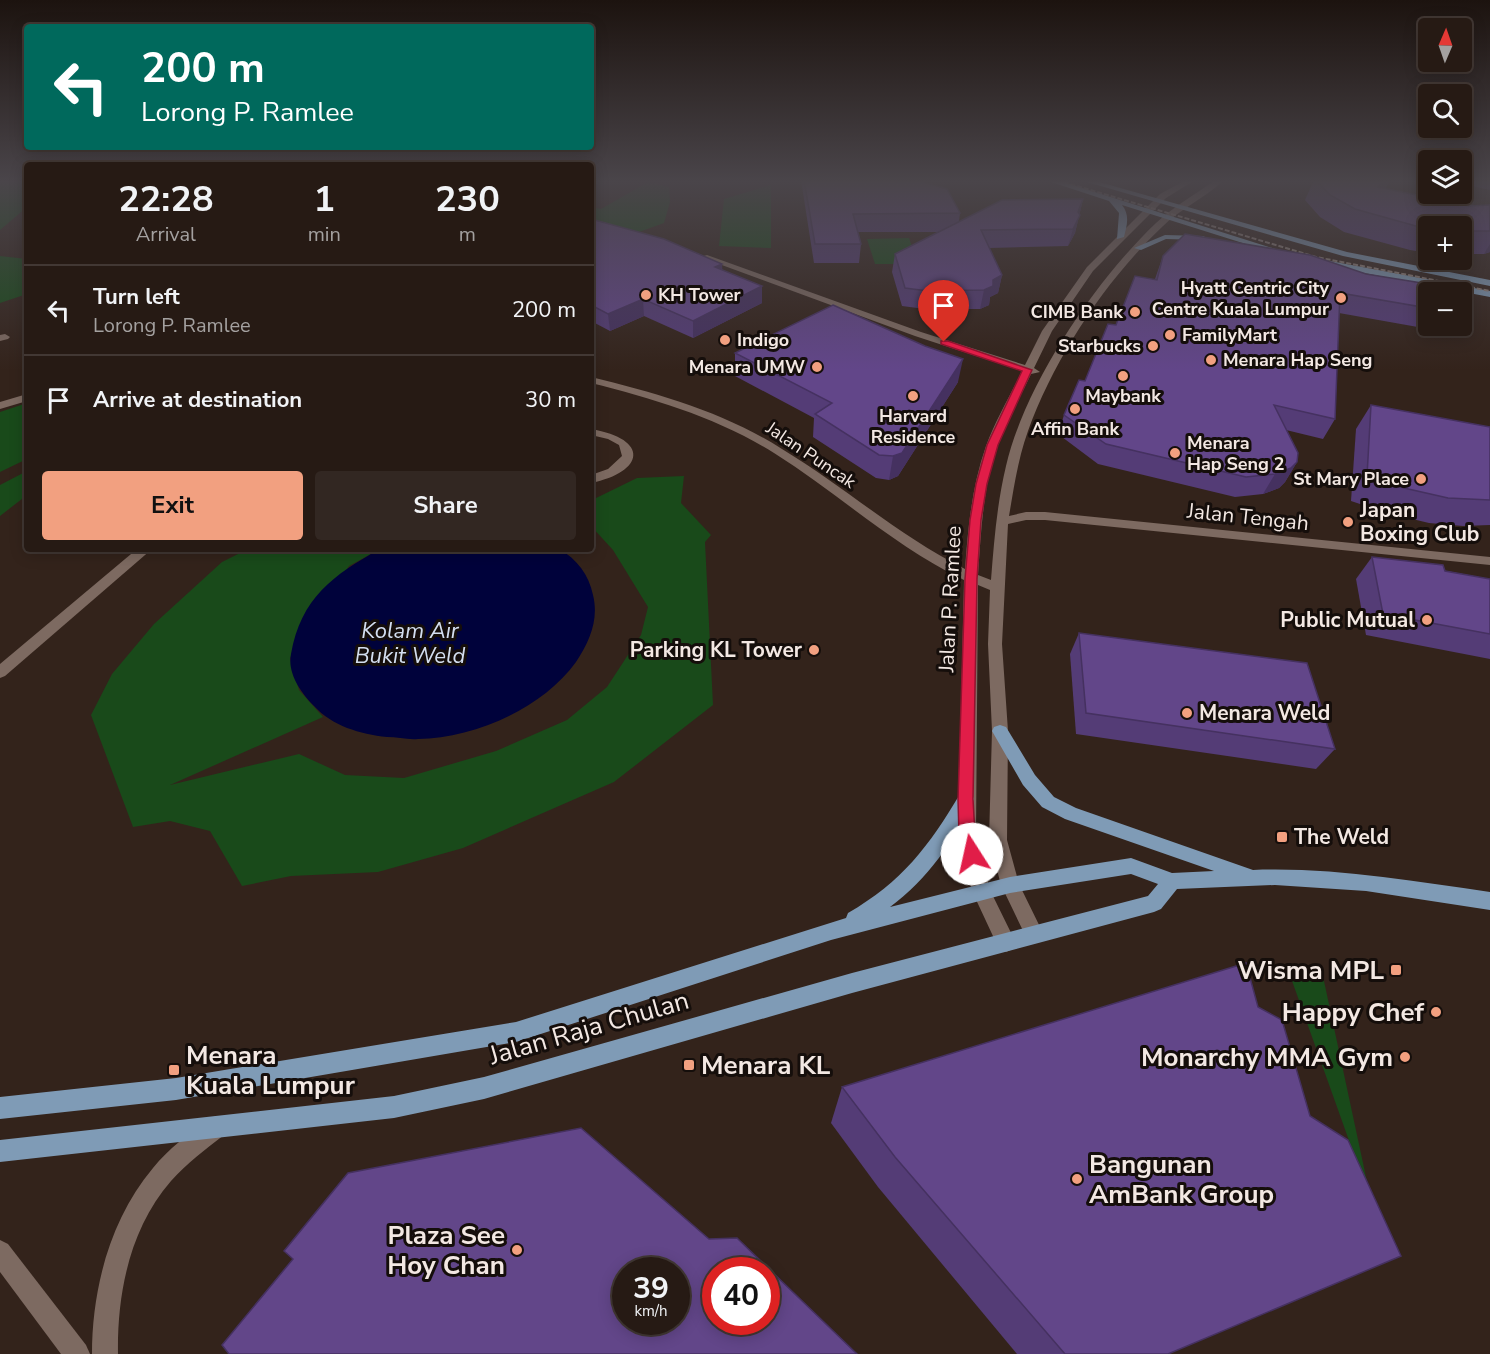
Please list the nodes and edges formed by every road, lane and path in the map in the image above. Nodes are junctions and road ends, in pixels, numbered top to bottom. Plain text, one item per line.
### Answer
1 (1114, 243) edge
2 (1143, 243) edge
3 (1149, 243) edge
4 (1238, 243) edge
5 (1251, 243) edge
6 (1307, 243) edge
7 (1138, 248) junction
8 (1270, 249) junction
9 (693, 253) edge
10 (1299, 256) edge
11 (1310, 259) edge
12 (1490, 283) edge
13 (1490, 294) edge
14 (1047, 332) junction
15 (1070, 336) junction
16 (1028, 370) junction
17 (1049, 376) junction
18 (594, 381) edge
19 (24, 398) edge
20 (0, 406) edge
21 (594, 432) edge
22 (594, 479) edge
23 (1002, 521) junction
24 (141, 552) edge
25 (1490, 561) edge
26 (971, 579) junction
27 (997, 587) junction
28 (0, 672) edge
29 (1000, 731) junction
30 (966, 799) junction
31 (1254, 877) junction
32 (1172, 881) junction
33 (1010, 885) junction
34 (981, 891) junction
35 (1490, 901) edge
36 (831, 931) junction
37 (1034, 933) junction
38 (1006, 944) junction
39 (0, 1108) edge
40 (216, 1126) junction
41 (0, 1150) edge
42 (0, 1252) edge
43 (77, 1354) edge
44 (105, 1354) edge

1 - 14 street, Jalan P. Ramlee
2 - 7 street
3 - 7 main road
4 - 8 main road
5 - 8 main road
6 - 12 main road
7 - 15 street
8 - 10 main road
9 - 16 street
11 - 13 main road
14 - 15 street
14 - 16 street, Jalan P. Ramlee
15 - 17 street
16 - 17 street
16 - 26 street, Jalan P. Ramlee
17 - 23 street
18 - 26 street, Jalan Puncak
19 - 20 street
21 - 22 street
23 - 25 street, Jalan Tengah
23 - 27 street
24 - 28 street
26 - 27 street, Jalan Puncak
26 - 30 street, Jalan P. Ramlee
27 - 29 street
29 - 31 main road
29 - 33 street
30 - 34 street, Jalan P. Ramlee
30 - 36 main road
31 - 32 main road, Jalan Raja Chulan
31 - 35 main road, Jalan Raja Chulan
32 - 33 main road, Jalan Raja Chulan
32 - 37 main road, Jalan Raja Chulan
33 - 34 main road, Jalan Raja Chulan
33 - 37 street
34 - 36 main road, Jalan Raja Chulan
34 - 38 street, Jalan P. Ramlee
36 - 39 main road, Jalan Raja Chulan
37 - 38 main road, Jalan Raja Chulan
38 - 40 main road, Jalan Raja Chulan
40 - 41 main road, Jalan Raja Chulan
40 - 44 street
42 - 43 street

